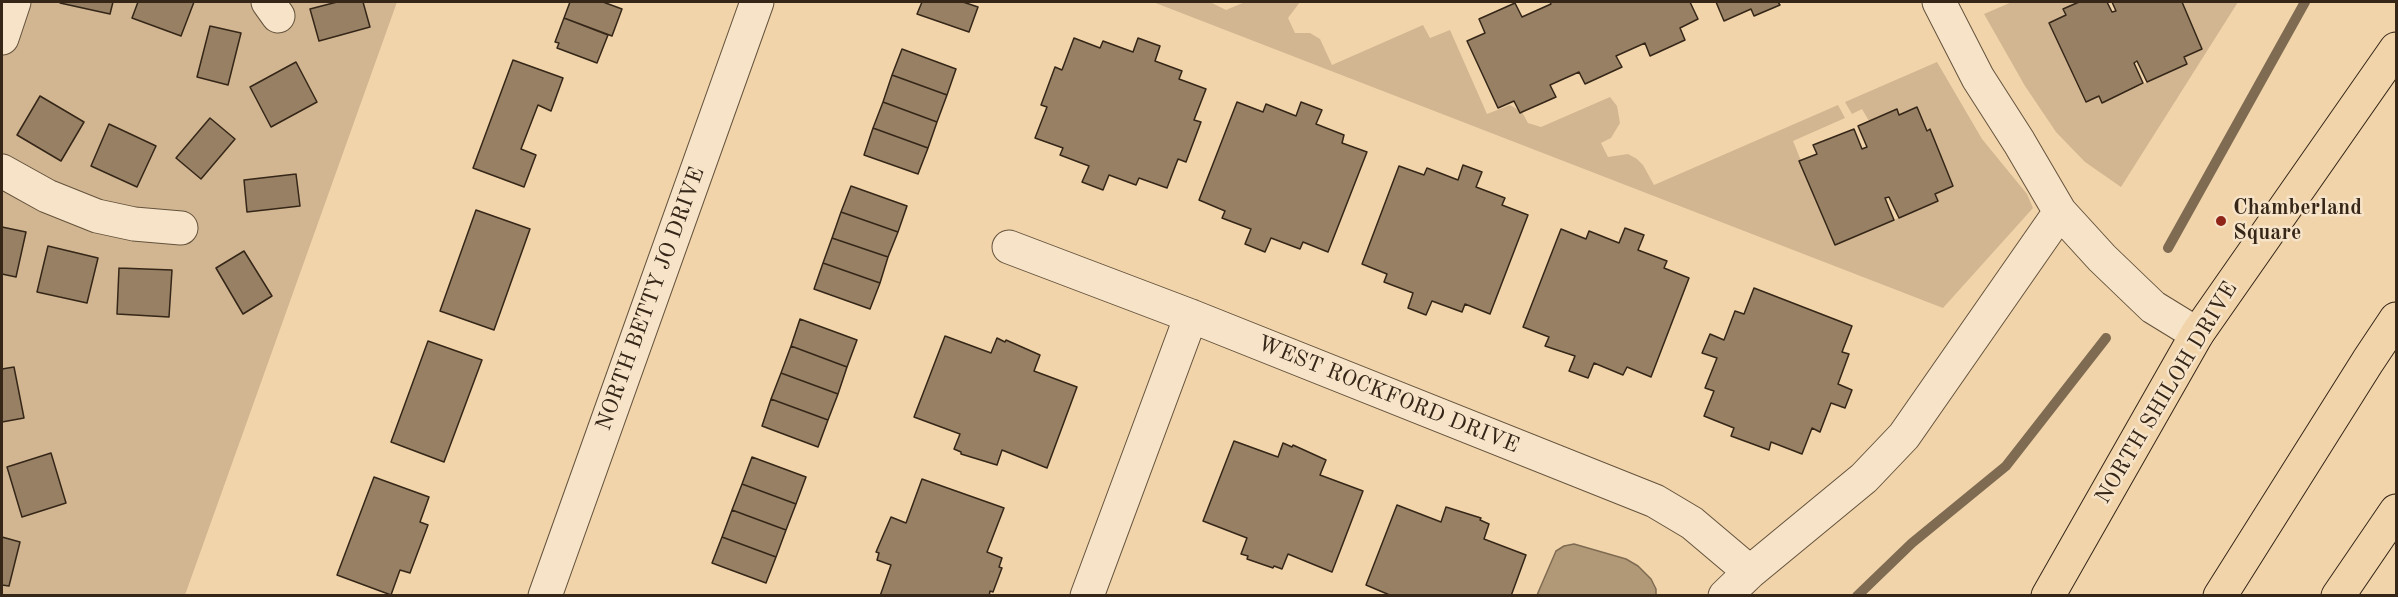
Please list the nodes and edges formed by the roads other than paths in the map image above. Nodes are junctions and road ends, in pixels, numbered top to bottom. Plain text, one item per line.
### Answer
1 (14, 2) edge
2 (757, 2) edge
3 (1939, 2) edge
4 (2, 38) edge
5 (2397, 49) edge
6 (2, 171) edge
7 (2060, 212) junction
8 (181, 228) dead end
9 (1009, 247) dead end
10 (1191, 316) junction
11 (2397, 320) edge
12 (2198, 333) junction
13 (2397, 511) edge
14 (2397, 529) edge
15 (1750, 572) junction
16 (2346, 583) edge
17 (545, 596) edge
18 (1087, 596) edge
19 (1725, 596) edge
20 (2048, 596) edge
21 (2220, 596) edge

1 - 4 street
2 - 17 street, NORTH BETTY JO DRIVE
3 - 7 street
5 - 12 main road, NORTH SHILOH DRIVE
6 - 8 street
7 - 12 street
7 - 15 street
9 - 10 street, WEST ROCKFORD DRIVE
10 - 15 street, WEST ROCKFORD DRIVE
10 - 18 street
11 - 21 main road
12 - 20 main road, NORTH SHILOH DRIVE
13 - 16 main road
14 - 16 main road
15 - 19 street

